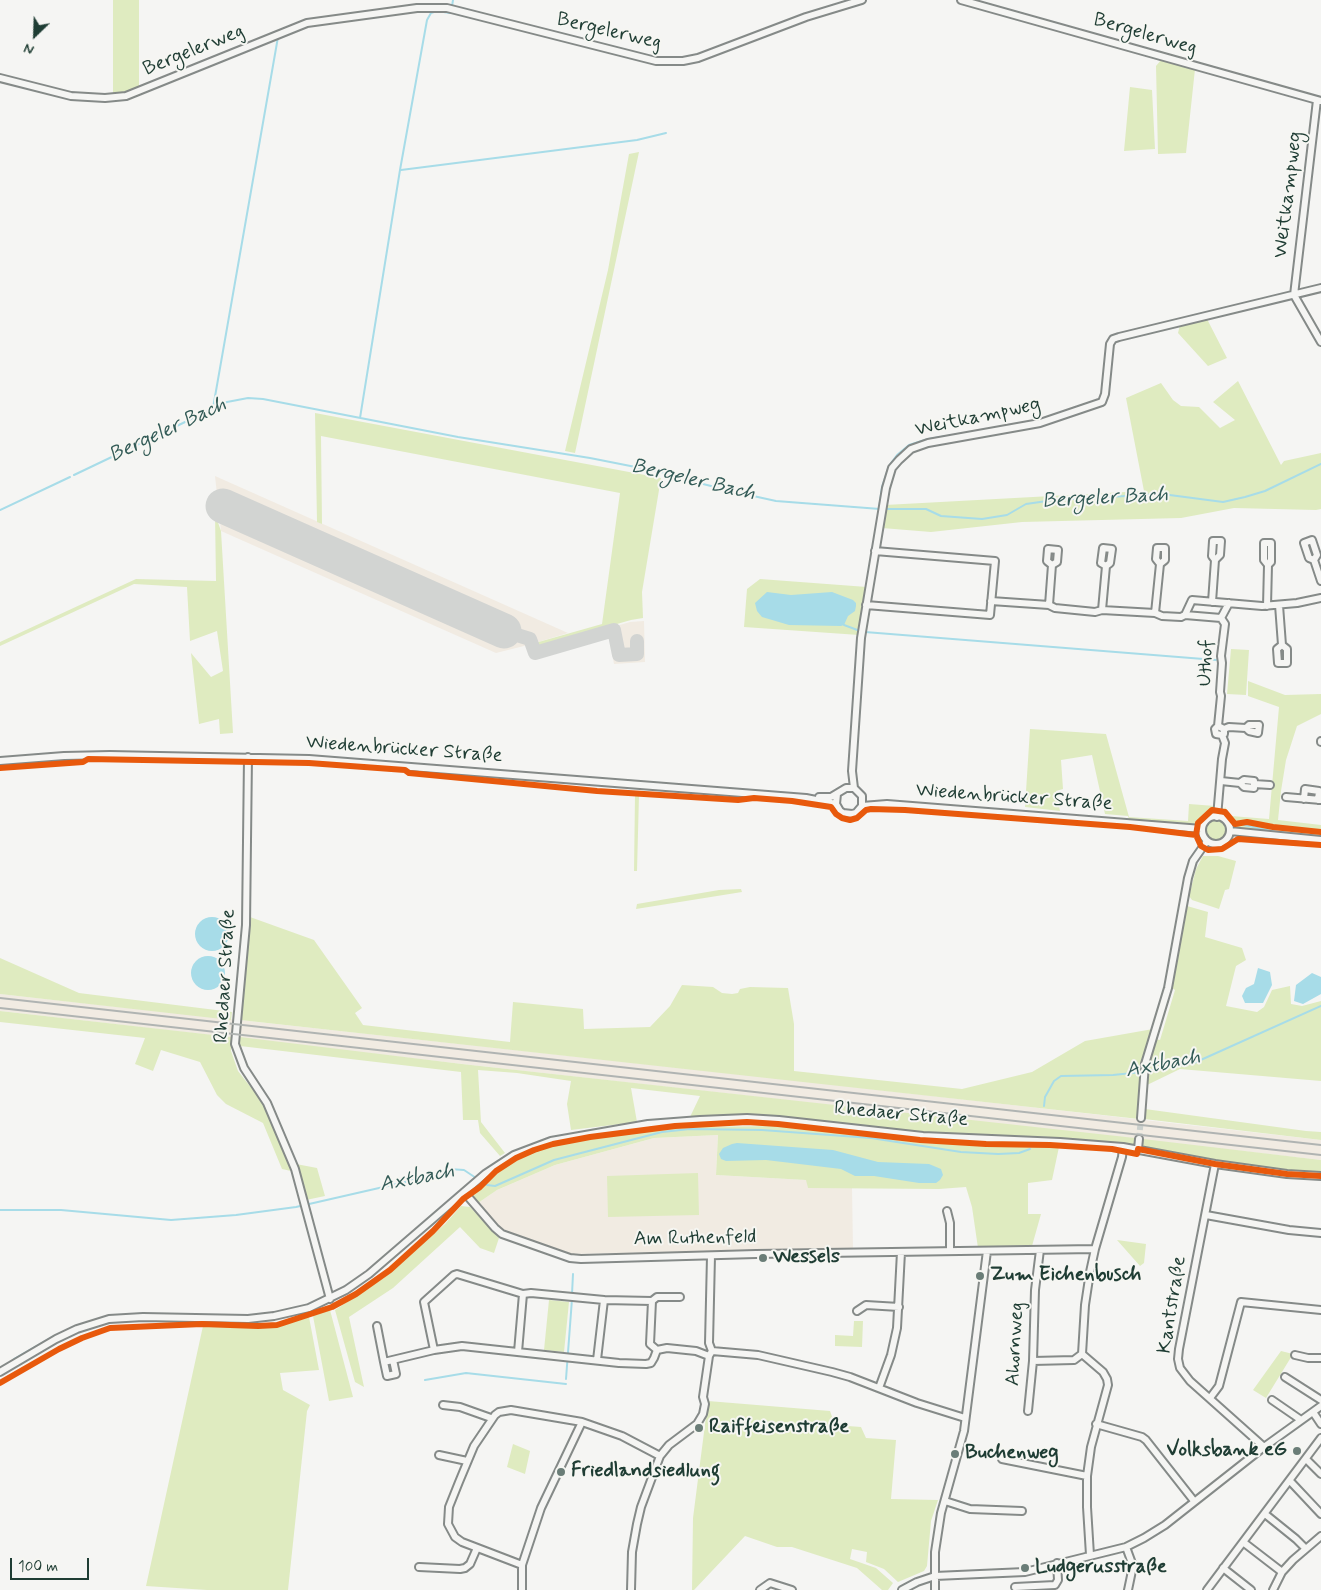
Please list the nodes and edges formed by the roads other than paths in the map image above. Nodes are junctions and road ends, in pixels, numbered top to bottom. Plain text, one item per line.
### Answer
1 (862, 0) edge
2 (961, 0) edge
3 (0, 78) edge
4 (1319, 100) edge
5 (1321, 288) edge
6 (1294, 295) junction
7 (1321, 342) edge
8 (875, 551) junction
9 (1216, 560) dead end
10 (1314, 560) dead end
11 (1160, 564) dead end
12 (1052, 565) dead end
13 (1268, 565) dead end
14 (1106, 566) dead end
15 (1321, 582) edge
16 (1321, 598) edge
17 (991, 601) junction
18 (1212, 602) junction
19 (1229, 603) junction
20 (866, 605) junction
21 (1049, 605) junction
22 (1279, 605) junction
23 (1267, 606) junction
24 (1102, 610) junction
25 (1156, 613) junction
26 (1185, 615) junction
27 (1222, 618) junction
28 (1282, 645) dead end
29 (1246, 728) dead end
30 (1222, 730) junction
31 (248, 757) junction
32 (0, 761) edge
33 (852, 772) junction
34 (1221, 781) junction
35 (1270, 785) dead end
36 (846, 788) junction
37 (854, 788) junction
38 (837, 794) junction
39 (1286, 797) dead end
40 (806, 798) junction
41 (863, 798) junction
42 (1304, 799) junction
43 (1319, 800) edge
44 (836, 804) junction
45 (886, 804) junction
46 (862, 806) junction
47 (1217, 817) junction
48 (1202, 829) junction
49 (1230, 831) junction
50 (1321, 840) edge
51 (1207, 841) junction
52 (1141, 1118) tunnel mouth
53 (1139, 1139) tunnel mouth
54 (1123, 1147) junction
55 (1138, 1149) junction
56 (1215, 1164) junction
57 (1321, 1176) edge
58 (464, 1192) junction
59 (947, 1211) dead end
60 (1206, 1215) junction
61 (1321, 1233) edge
62 (1095, 1249) junction
63 (1040, 1250) junction
64 (950, 1251) junction
65 (901, 1252) junction
66 (987, 1252) junction
67 (711, 1256) junction
68 (523, 1294) junction
69 (680, 1297) dead end
70 (330, 1299) junction
71 (604, 1300) junction
72 (652, 1301) junction
73 (899, 1307) junction
74 (1321, 1310) edge
75 (857, 1311) dead end
76 (378, 1326) dead end
77 (434, 1350) junction
78 (657, 1350) junction
79 (710, 1350) junction
80 (696, 1351) junction
81 (518, 1352) junction
82 (1082, 1354) junction
83 (1295, 1355) dead end
84 (1321, 1358) edge
85 (394, 1360) junction
86 (597, 1360) junction
87 (1033, 1361) junction
88 (384, 1362) junction
89 (0, 1372) edge
90 (1285, 1377) dead end
91 (879, 1388) junction
92 (1210, 1398) junction
93 (1272, 1400) dead end
94 (1321, 1400) edge
95 (443, 1405) dead end
96 (1321, 1406) edge
97 (1028, 1411) dead end
98 (1313, 1412) junction
99 (492, 1418) junction
100 (965, 1418) junction
101 (1301, 1420) junction
102 (582, 1422) junction
103 (1096, 1424) junction
104 (1321, 1424) edge
105 (1321, 1438) edge
106 (1264, 1447) junction
107 (439, 1455) dead end
108 (660, 1456) junction
109 (1306, 1458) junction
110 (1002, 1459) dead end
111 (468, 1461) junction
112 (1321, 1474) edge
113 (1087, 1476) junction
114 (1290, 1481) junction
115 (945, 1501) junction
116 (1194, 1501) junction
117 (1022, 1511) dead end
118 (1265, 1514) junction
119 (1321, 1514) edge
120 (1321, 1536) edge
121 (1243, 1542) junction
122 (1126, 1547) junction
123 (477, 1548) junction
124 (1305, 1548) junction
125 (1090, 1555) junction
126 (1057, 1563) junction
127 (522, 1565) junction
128 (419, 1567) dead end
129 (1223, 1568) junction
130 (1282, 1572) junction
131 (1015, 1573) junction
132 (935, 1576) junction
133 (1015, 1588) edge
134 (522, 1590) edge
135 (631, 1590) edge
136 (760, 1590) edge
137 (792, 1590) edge
138 (902, 1590) edge
139 (934, 1590) edge
140 (1128, 1590) edge
141 (1207, 1590) edge
142 (1251, 1590) edge
143 (1273, 1590) edge

1 - 3 street, Bergelerweg
2 - 4 street, Bergelerweg
4 - 6 street, Weitkampweg
5 - 6 street, Weitkampweg
6 - 7 street
6 - 8 street, Weitkampweg
8 - 17 street
8 - 20 street, Weitkampweg
9 - 18 street
10 - 15 street
11 - 25 street
12 - 21 street
13 - 23 street
14 - 24 street
16 - 22 street
17 - 20 street
17 - 21 street
18 - 19 street
18 - 26 street
19 - 23 street
19 - 27 street, Uthof
20 - 33 street, Weitkampweg
21 - 24 street
22 - 23 street
22 - 28 street
24 - 25 street
25 - 26 street
26 - 27 street
27 - 30 street, Uthof
29 - 30 street
30 - 34 street, Uthof
31 - 32 street, Wiedenbrücker Straße
31 - 40 street, Wiedenbrücker Straße
31 - 70 street, Rhedaer Straße
33 - 36 street
33 - 37 street
34 - 35 street
34 - 47 street, Uthof
36 - 37 street
36 - 38 street
37 - 41 street
38 - 40 street
38 - 44 street
39 - 42 street
40 - 44 street
41 - 45 street
41 - 46 street
42 - 43 street
42 - 43 street
44 - 46 street
45 - 46 street
45 - 48 street, Wiedenbrücker Straße
47 - 48 street
47 - 49 street
48 - 51 street
49 - 50 street
49 - 51 street
51 - 52 street
53 - 55 street
54 - 55 street, Rhedaer Straße
54 - 58 street, Rhedaer Straße
54 - 62 street
55 - 56 street, Rhedaer Straße
56 - 57 street, Rhedaer Straße
56 - 60 street, Kantstraße
58 - 67 street, Am Ruthenfeld
58 - 70 street, Rhedaer Straße
59 - 64 street
60 - 61 street
60 - 92 street, Kantstraße
62 - 63 street, Am Ruthenfeld
62 - 82 street
63 - 66 street, Am Ruthenfeld
63 - 87 street, Ahornweg
64 - 65 street, Am Ruthenfeld
64 - 66 street, Am Ruthenfeld
65 - 67 street, Am Ruthenfeld
65 - 73 street
66 - 100 street
67 - 79 street
68 - 71 street
68 - 77 street
68 - 81 street
69 - 72 street
70 - 89 street, Rhedaer Straße
71 - 72 street
71 - 86 street
72 - 78 street
73 - 75 street
73 - 91 street
74 - 92 street
76 - 88 street
77 - 81 street
77 - 85 street
78 - 80 street
78 - 86 street
79 - 80 street
79 - 80 street
79 - 91 street
79 - 108 street
81 - 86 street
82 - 87 street
82 - 103 street
83 - 84 street
85 - 88 street
85 - 88 street
87 - 97 street, Ahornweg
90 - 94 street
91 - 100 street
92 - 106 street, Kantstraße
93 - 101 street
95 - 99 street
96 - 98 street
98 - 101 street
98 - 104 street
99 - 102 street
99 - 111 street
100 - 115 street
101 - 106 street
102 - 108 street
102 - 127 street
103 - 113 street
103 - 116 street
105 - 109 street
106 - 116 street
107 - 111 street
108 - 135 street
109 - 112 street
109 - 114 street
110 - 113 street
111 - 123 street
113 - 125 street
114 - 118 street
114 - 119 street
115 - 117 street
115 - 132 street
116 - 122 street
118 - 121 street
118 - 124 street
120 - 124 street
121 - 129 street
121 - 130 street
122 - 125 street
122 - 140 street
123 - 127 street
123 - 128 street
124 - 130 street
125 - 126 street
126 - 131 street
126 - 133 street
127 - 134 street
129 - 141 street
129 - 142 street
130 - 143 street
131 - 132 street
131 - 133 street
132 - 138 street
132 - 139 street
136 - 137 street

